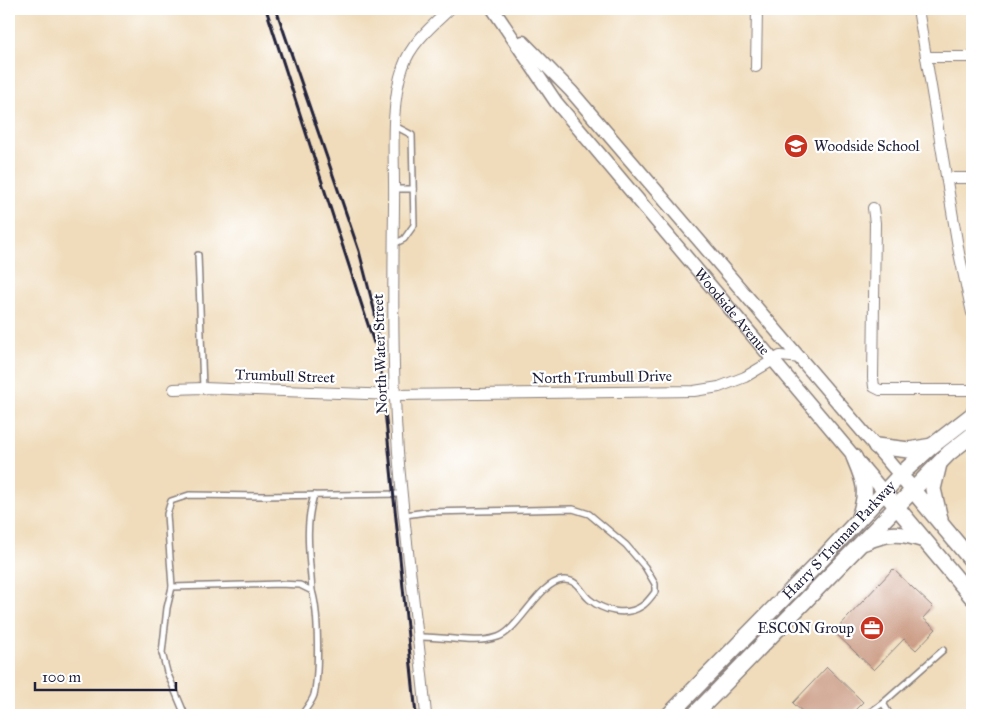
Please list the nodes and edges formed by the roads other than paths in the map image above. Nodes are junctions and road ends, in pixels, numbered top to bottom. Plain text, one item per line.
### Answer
1 (450, 9) edge
2 (492, 9) edge
3 (757, 9) edge
4 (918, 9) edge
5 (501, 19) junction
6 (926, 57) junction
7 (972, 57) edge
8 (756, 66) dead end
9 (395, 126) junction
10 (947, 178) junction
11 (972, 178) edge
12 (394, 189) junction
13 (413, 189) junction
14 (873, 208) dead end
15 (393, 244) junction
16 (198, 255) dead end
17 (972, 313) edge
18 (802, 358) junction
19 (773, 360) junction
20 (204, 388) junction
21 (174, 389) dead end
22 (972, 390) edge
23 (395, 395) junction
24 (972, 415) edge
25 (972, 435) edge
26 (876, 446) junction
27 (932, 446) junction
28 (854, 457) junction
29 (940, 462) junction
30 (900, 475) junction
31 (912, 490) junction
32 (884, 492) junction
33 (403, 494) junction
34 (314, 496) junction
35 (896, 506) junction
36 (405, 514) junction
37 (857, 521) junction
38 (942, 526) junction
39 (924, 540) junction
40 (859, 545) junction
41 (972, 561) edge
42 (172, 586) junction
43 (312, 591) junction
44 (972, 597) edge
45 (419, 637) junction
46 (944, 650) dead end
47 (883, 703) junction
48 (185, 715) edge
49 (302, 715) edge
50 (426, 715) edge
51 (669, 715) edge
52 (694, 715) edge
53 (866, 715) edge
54 (890, 715) edge

1 - 9 street, North Water Street
2 - 5 street, Woodside Avenue
3 - 8 street
4 - 6 street
5 - 18 street, Woodside Avenue
5 - 19 street, Woodside Avenue
6 - 7 street
6 - 10 street
9 - 12 street, North Water Street
9 - 13 lane
10 - 11 street
10 - 17 street
12 - 13 lane
12 - 15 street, North Water Street
13 - 15 lane
14 - 22 street
15 - 23 street, North Water Street
16 - 20 lane
18 - 19 street, North Trumbull Drive
18 - 26 street, Woodside Avenue
19 - 23 street, North Trumbull Drive
19 - 28 street, Woodside Avenue
20 - 21 street, Trumbull Street
20 - 23 street, Trumbull Street
23 - 33 street, North Water Street
24 - 27 main road, Harry S Truman Parkway
25 - 29 main road, Harry S Truman Parkway
26 - 27 main road
26 - 30 street, Woodside Avenue
27 - 30 main road, Harry S Truman Parkway
28 - 32 street, Woodside Avenue
28 - 37 main road
29 - 31 main road, Harry S Truman Parkway
29 - 38 main road
30 - 31 main road, Woodside Avenue
30 - 32 main road, Harry S Truman Parkway
31 - 35 main road, Harry S Truman Parkway
31 - 38 main road, Woodside Avenue
32 - 35 main road, Woodside Avenue
32 - 37 main road, Harry S Truman Parkway
33 - 34 lane
33 - 36 street, North Water Street
34 - 42 lane
34 - 43 lane
35 - 39 main road, Woodside Avenue
35 - 40 main road, Harry S Truman Parkway
36 - 45 street, North Water Street
36 - 45 lane
37 - 51 main road, Harry S Truman Parkway
38 - 41 main road, Woodside Avenue
39 - 40 main road
39 - 44 main road, Woodside Avenue
40 - 52 main road, Harry S Truman Parkway
42 - 43 lane
42 - 48 lane
43 - 49 lane
45 - 50 street, North Water Street
46 - 47 lane
47 - 53 lane
47 - 54 lane

